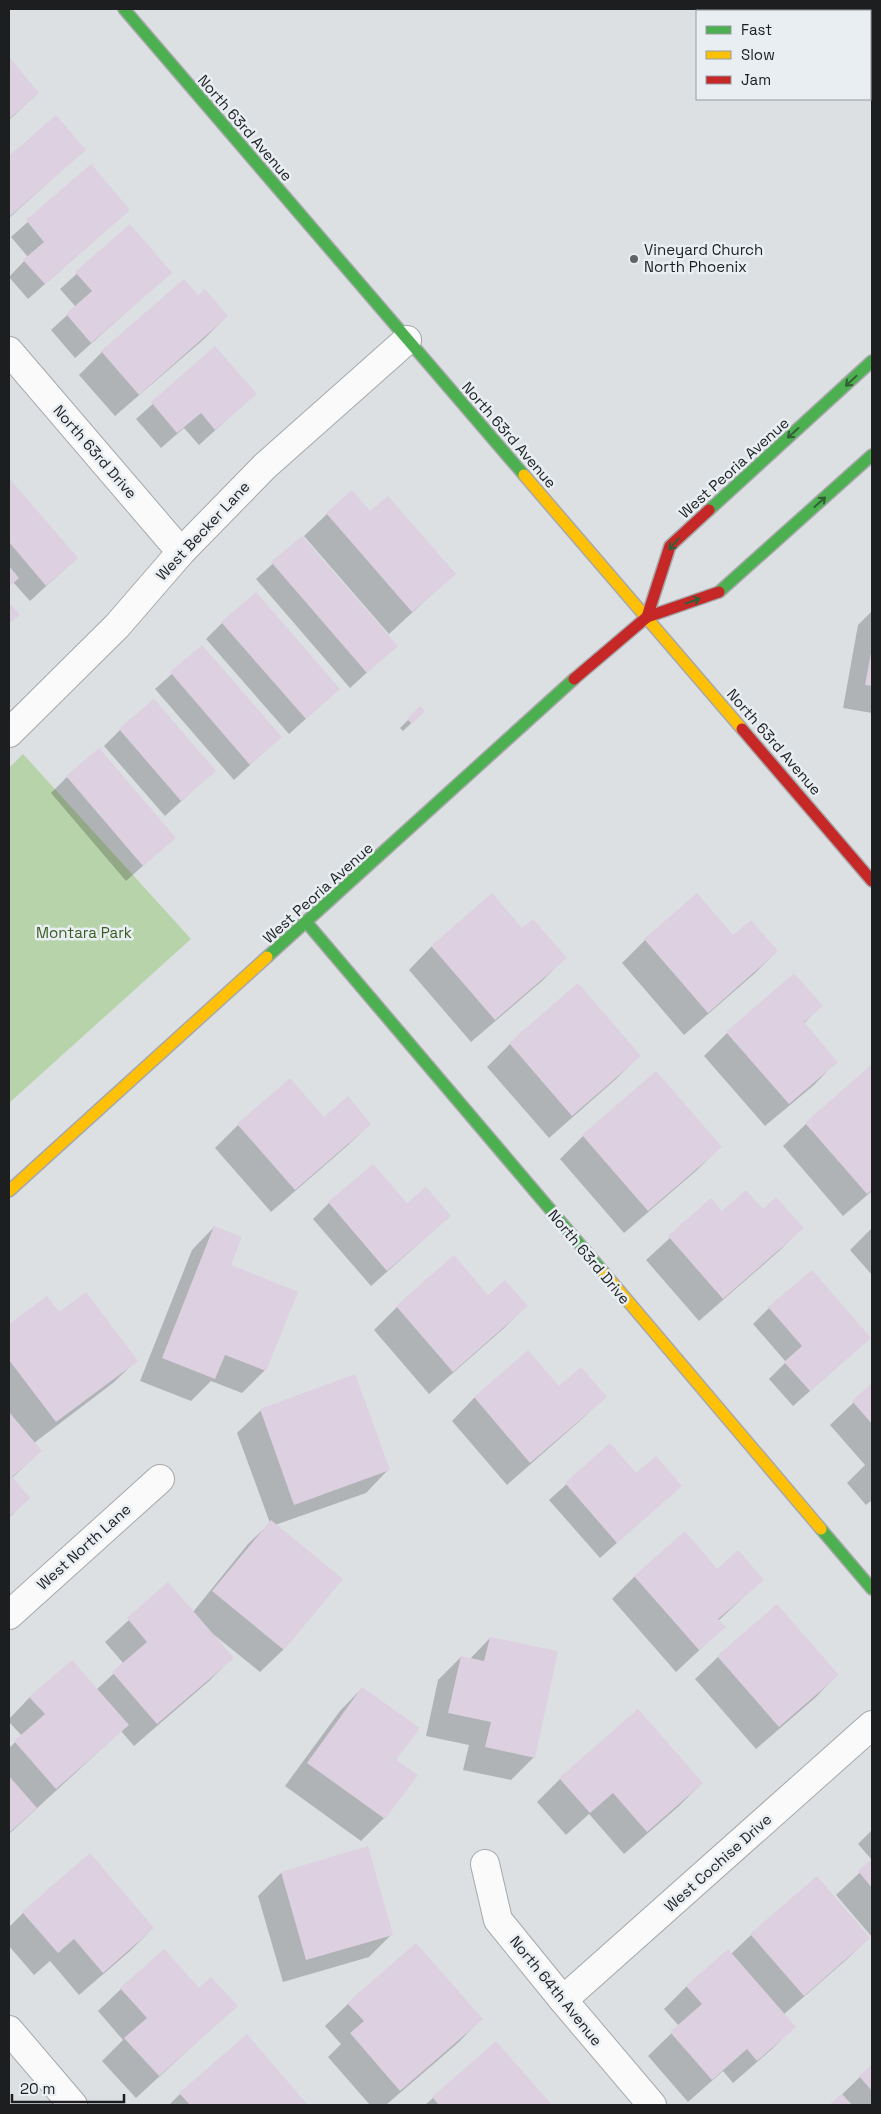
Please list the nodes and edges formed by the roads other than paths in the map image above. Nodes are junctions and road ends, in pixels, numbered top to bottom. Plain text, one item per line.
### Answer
1 (124, 9) edge
2 (407, 340) junction
3 (9, 351) edge
4 (872, 361) edge
5 (872, 455) edge
6 (181, 552) junction
7 (647, 618) junction
8 (9, 733) edge
9 (872, 881) edge
10 (307, 924) junction
11 (9, 1191) edge
12 (160, 1479) dead end
13 (872, 1589) edge
14 (9, 1615) edge
15 (872, 1725) edge
16 (485, 1864) dead end
17 (563, 2000) junction
18 (9, 2030) edge
19 (73, 2105) edge
20 (652, 2105) edge

1 - 2 street, North 63rd Avenue
2 - 6 street, West Becker Lane
2 - 7 street, North 63rd Avenue
3 - 6 street, North 63rd Drive
4 -> 7 street, West Peoria Avenue
7 -> 5 street, West Peoria Avenue
6 - 8 street, West Becker Lane
7 - 9 street, North 63rd Avenue
7 - 10 street, West Peoria Avenue
10 - 11 street, West Peoria Avenue
10 - 13 street, North 63rd Drive
12 - 14 street, West North Lane
15 - 17 street, West Cochise Drive
16 - 17 street, North 64th Avenue
17 - 20 street, North 64th Avenue
18 - 19 street

